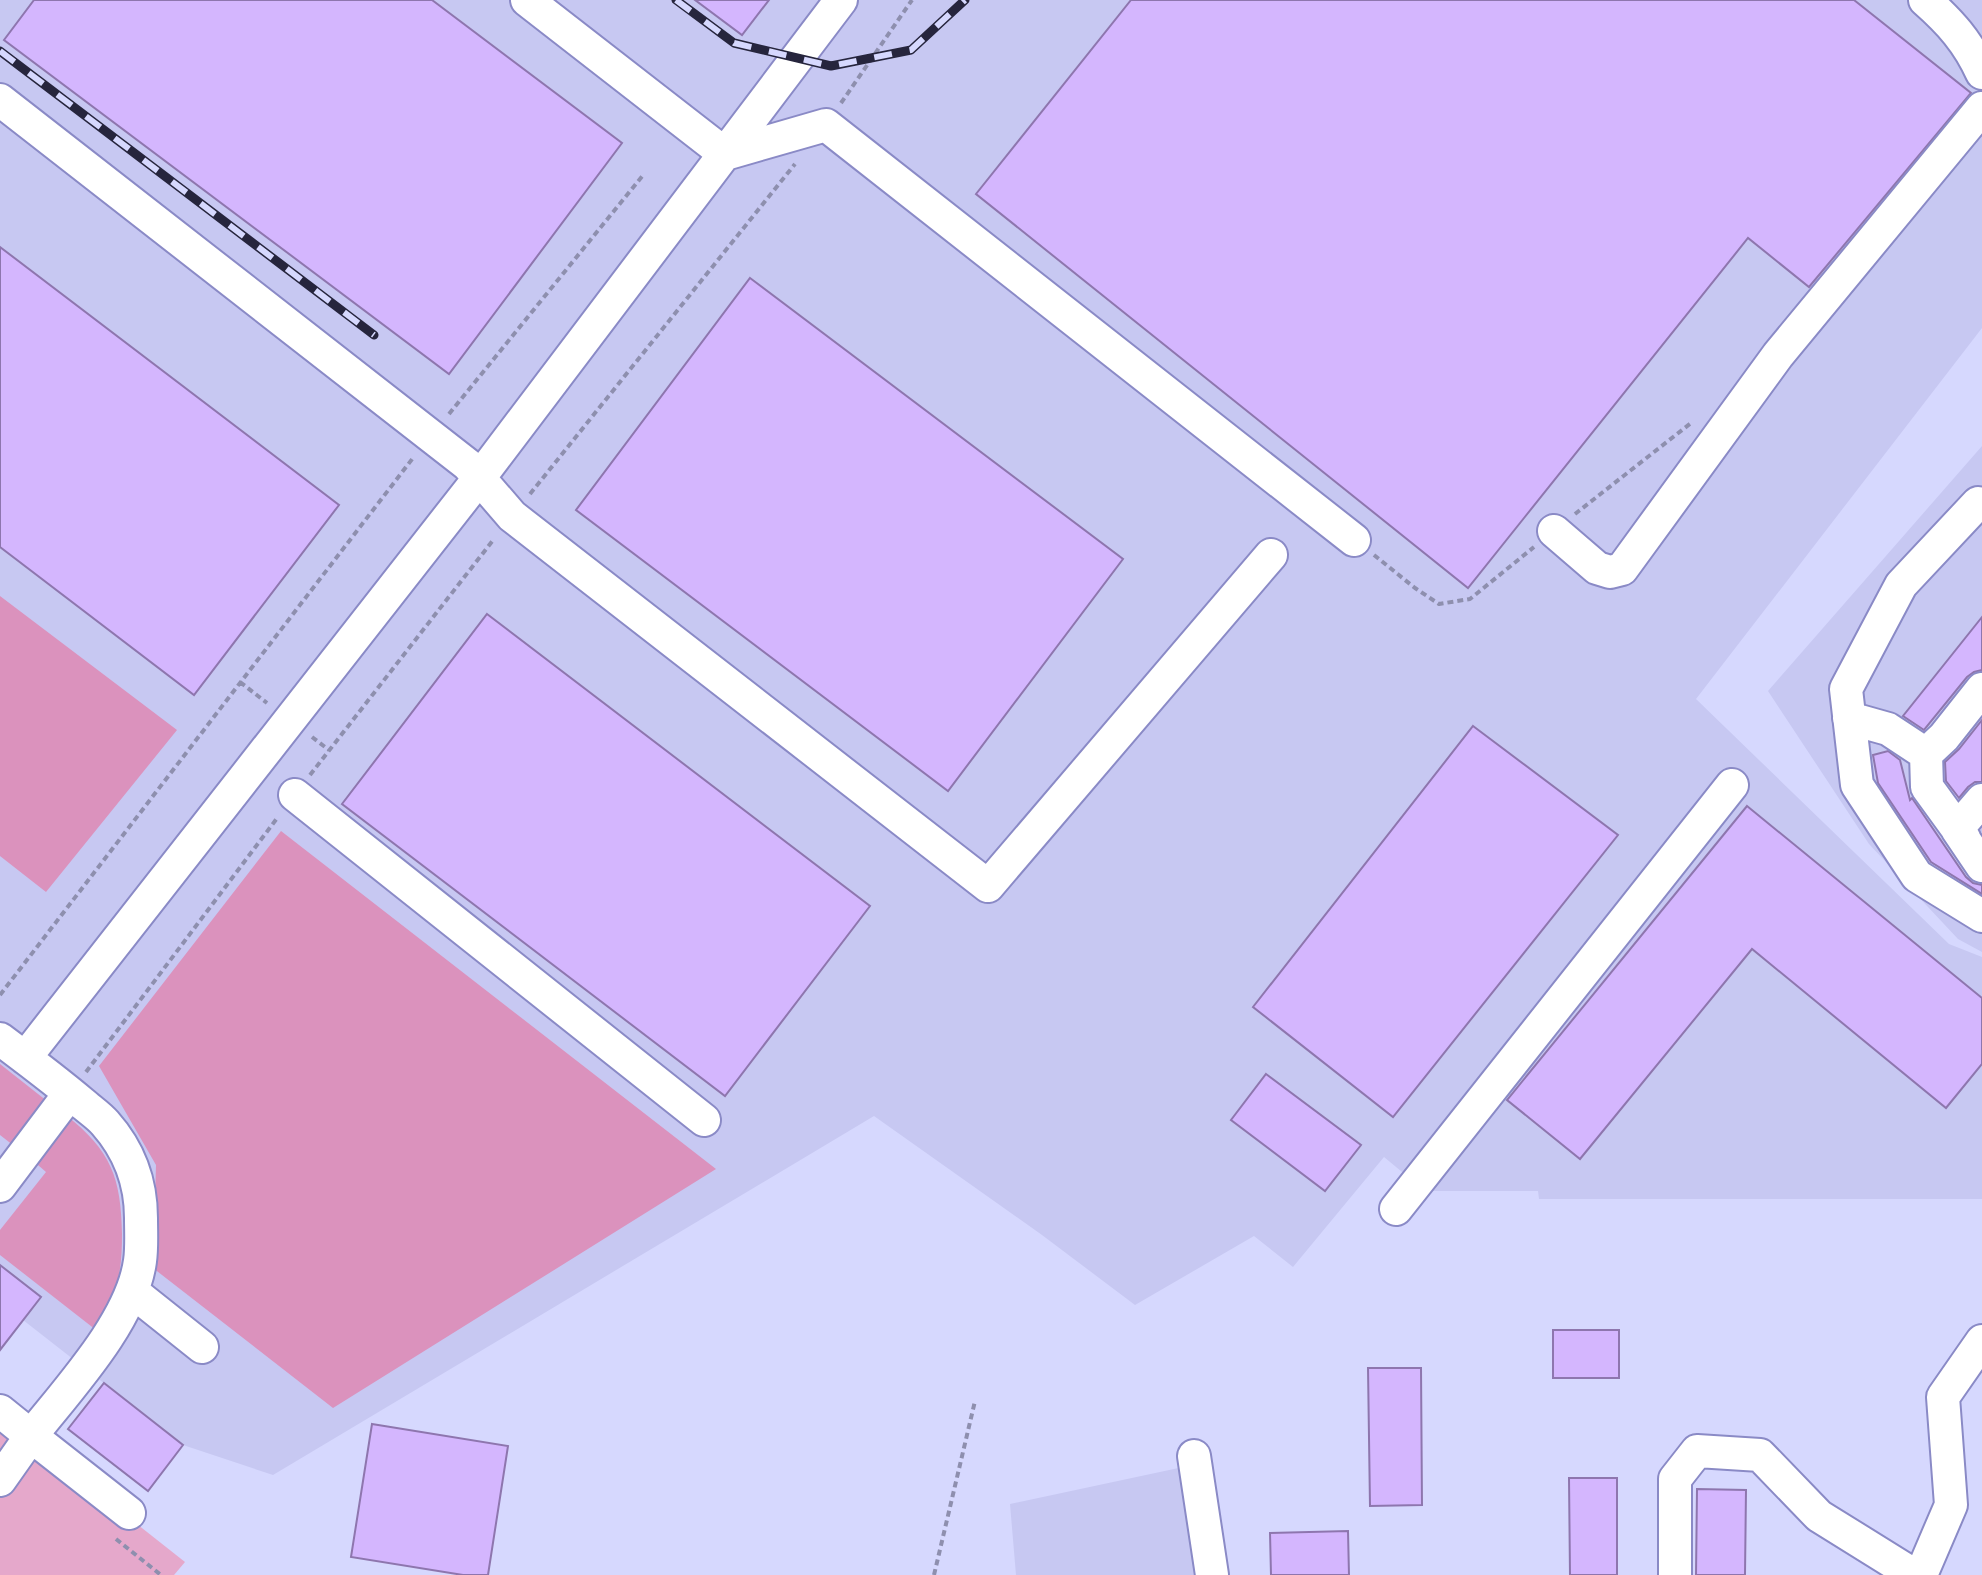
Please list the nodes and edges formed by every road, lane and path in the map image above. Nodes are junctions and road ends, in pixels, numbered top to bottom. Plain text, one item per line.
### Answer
1 (527, 0) edge
2 (841, 0) edge
3 (912, 0) edge
4 (1925, 0) edge
5 (1982, 73) edge
6 (1982, 108) edge
7 (6, 117) edge
8 (826, 125) junction
9 (725, 154) junction
10 (797, 162) dead end
11 (644, 174) dead end
12 (1691, 424) dead end
13 (431, 436) junction
14 (480, 477) junction
15 (1981, 502) edge
16 (512, 516) junction
17 (1554, 531) junction
18 (1354, 540) joint
19 (1271, 555) dead end
20 (1982, 689) edge
21 (1849, 718) junction
22 (1926, 754) junction
23 (1732, 785) dead end
24 (295, 795) junction
25 (1982, 800) edge
26 (1964, 838) junction
27 (1982, 866) edge
28 (1982, 916) edge
29 (0, 995) edge
30 (12, 1049) edge
31 (70, 1093) junction
32 (704, 1120) dead end
33 (0, 1186) edge
34 (1396, 1209) dead end
35 (133, 1292) junction
36 (1982, 1341) edge
37 (202, 1347) dead end
38 (975, 1401) dead end
39 (0, 1411) edge
40 (31, 1436) junction
41 (1194, 1456) dead end
42 (0, 1480) edge
43 (129, 1513) dead end
44 (934, 1575) edge
45 (1212, 1575) edge
46 (1675, 1575) edge
47 (1914, 1575) edge
48 (1921, 1575) edge

1 - 9 lane
2 - 9 lane
3 - 8 path
4 - 5 lane
6 - 17 lane
7 - 13 lane
8 - 9 lane
8 - 18 lane
9 - 14 lane
10 - 16 path
11 - 13 path
12 - 17 path
13 - 14 lane
13 - 29 path
14 - 16 lane
14 - 30 lane
15 - 21 lane
16 - 19 lane
16 - 24 path
17 - 18 path
20 - 22 lane
21 - 22 lane
21 - 28 lane
22 - 26 lane
23 - 34 lane
24 - 31 path
24 - 32 lane
25 - 26 lane
26 - 27 lane
30 - 31 lane
31 - 33 lane
31 - 35 lane
35 - 37 lane
35 - 40 lane
36 - 48 lane
38 - 44 path
39 - 40 lane
40 - 42 lane
40 - 43 lane
41 - 45 lane
46 - 47 lane

